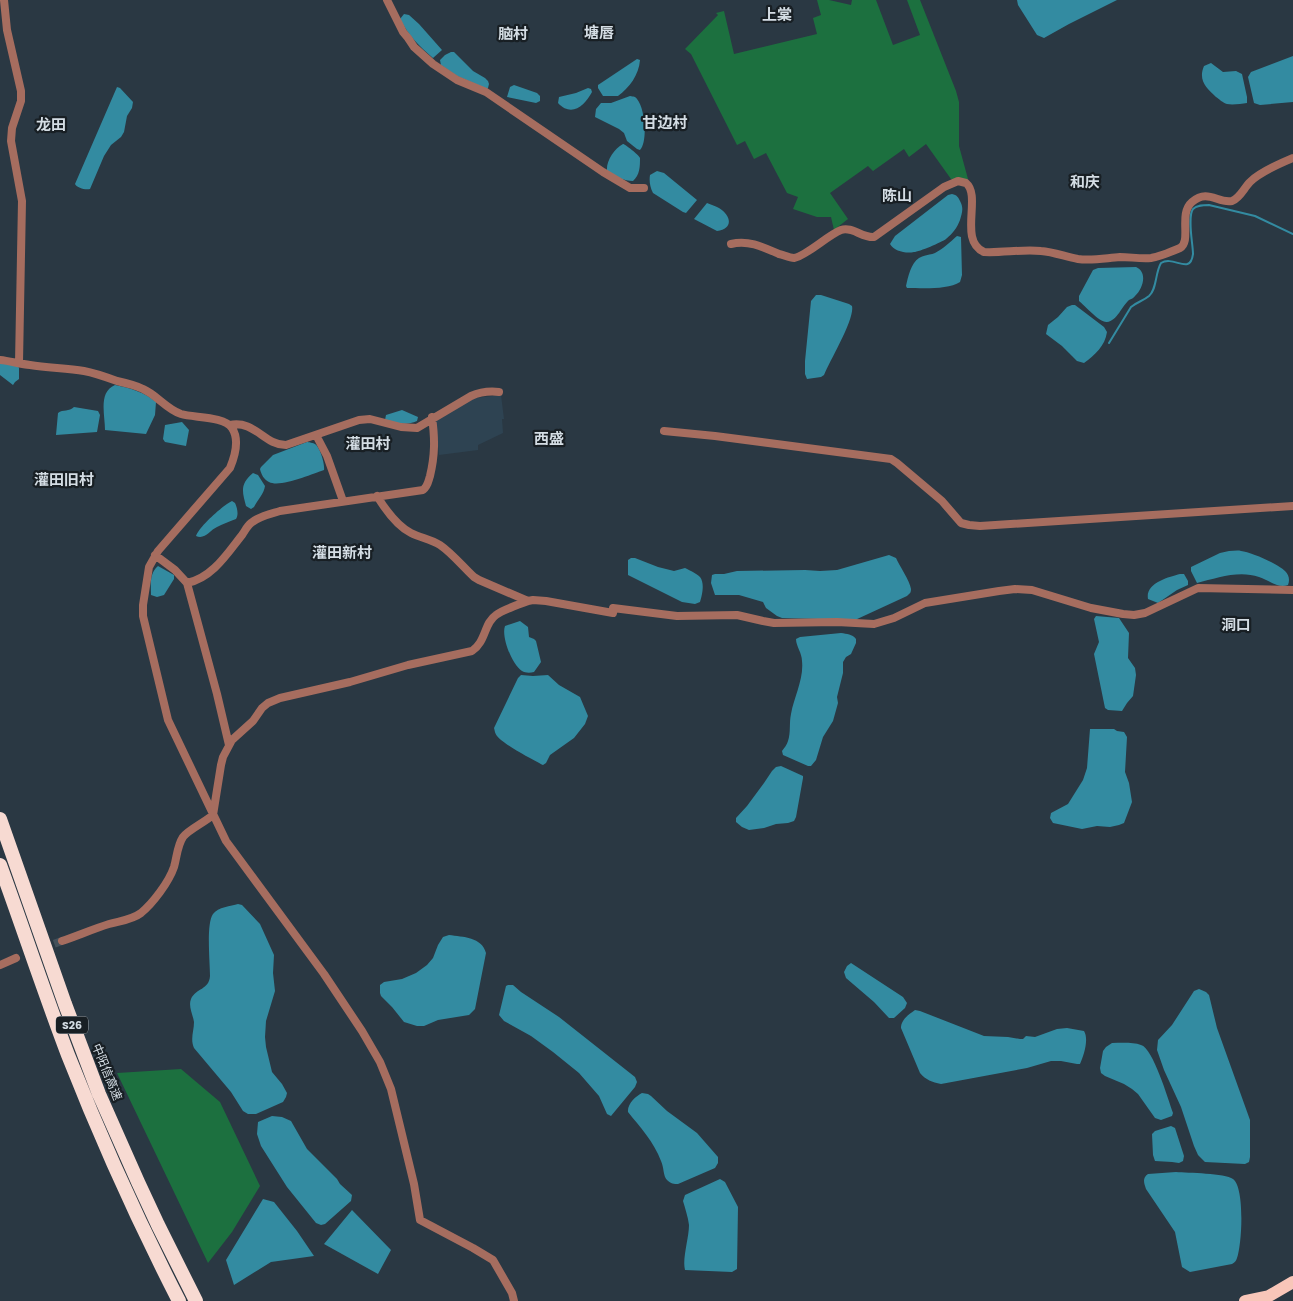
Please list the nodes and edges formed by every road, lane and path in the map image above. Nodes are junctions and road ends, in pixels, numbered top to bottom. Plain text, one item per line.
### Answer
1 (4, 0) edge
2 (387, 0) edge
3 (1293, 158) edge
4 (644, 188) dead end
5 (731, 244) dead end
6 (0, 360) edge
7 (19, 363) junction
8 (499, 392) dead end
9 (432, 417) junction
10 (230, 426) junction
11 (664, 431) dead end
12 (316, 435) junction
13 (377, 496) junction
14 (343, 501) junction
15 (1293, 506) edge
16 (155, 555) junction
17 (187, 582) junction
18 (1293, 590) edge
19 (528, 600) junction
20 (229, 745) junction
21 (213, 815) junction
22 (0, 819) edge
23 (0, 865) edge
24 (62, 941) tunnel mouth
25 (16, 958) dead end
26 (0, 965) edge
27 (1293, 1282) edge
28 (1293, 1290) edge
29 (1269, 1296) junction
30 (180, 1301) edge
31 (196, 1301) edge
32 (514, 1301) edge
33 (1245, 1301) edge

1 - 7 street
2 - 4 street
3 - 5 street
6 - 7 street
7 - 10 street
8 - 9 street
9 - 12 street
9 - 13 street
10 - 12 street
10 - 16 street
11 - 15 street
12 - 14 street
13 - 14 street
13 - 19 street
14 - 17 street
16 - 17 street
16 - 21 street
17 - 20 street
18 - 19 street
19 - 20 street
20 - 21 street
21 - 24 street
21 - 32 street
22 - 31 highway, 中阳信高速 / S26
23 - 30 highway, S26
25 - 26 street
27 - 29 highway
28 - 29 highway
29 - 33 highway

